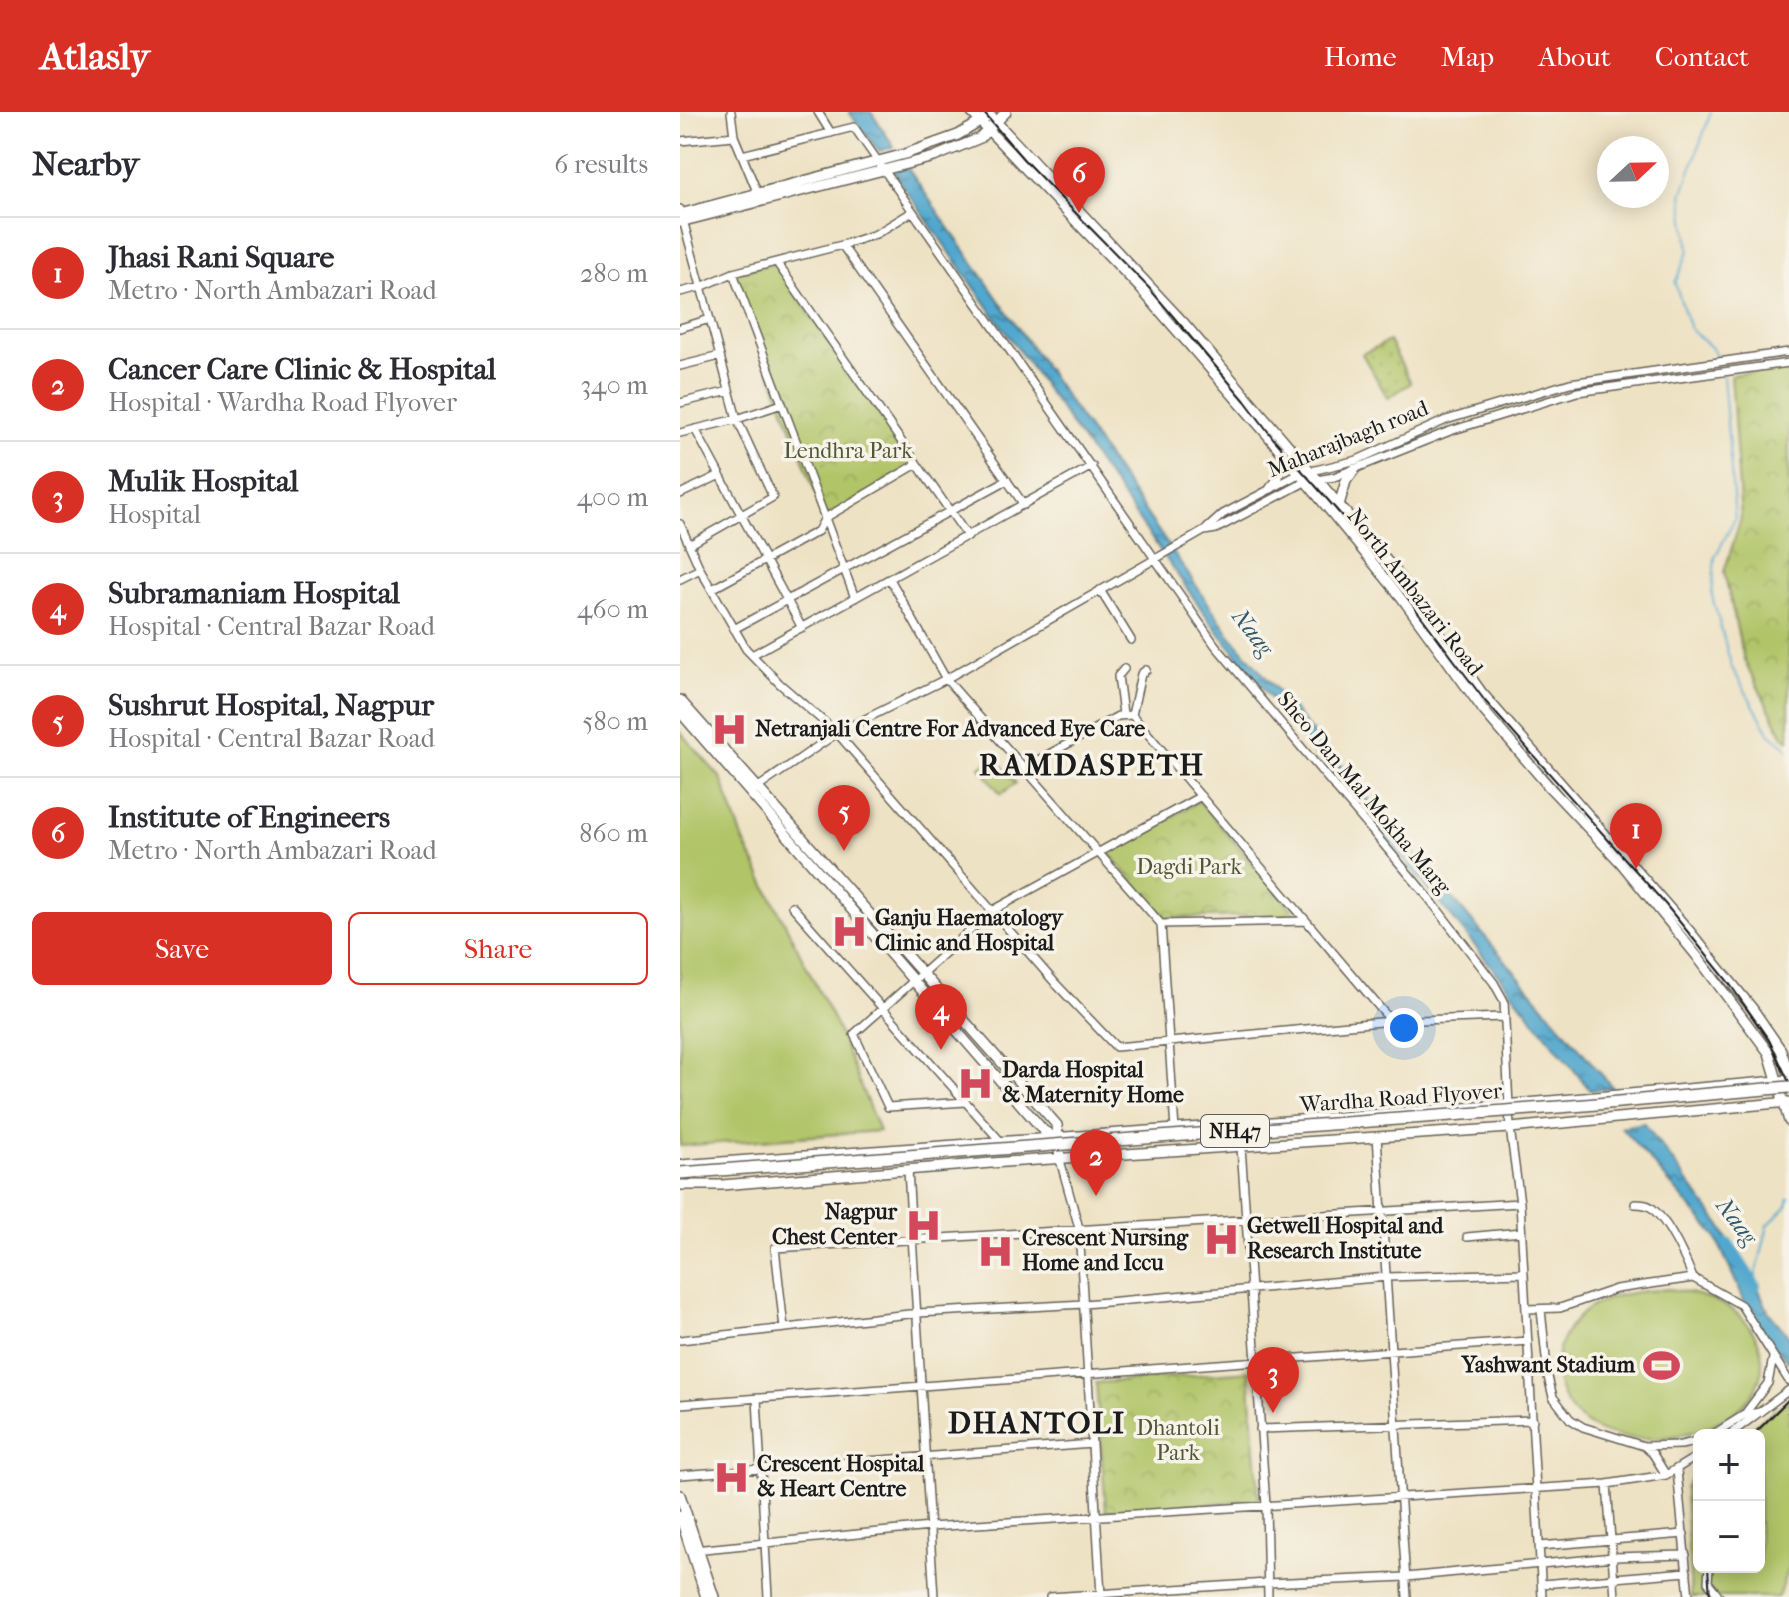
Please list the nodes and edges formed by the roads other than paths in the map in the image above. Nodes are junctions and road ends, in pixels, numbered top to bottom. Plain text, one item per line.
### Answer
1 (731, 112) edge
2 (818, 112) edge
3 (971, 112) edge
4 (1006, 112) edge
5 (991, 119) edge
6 (980, 122) junction
7 (831, 133) junction
8 (734, 136) junction
9 (680, 140) edge
10 (742, 155) junction
11 (880, 167) junction
12 (758, 194) junction
13 (912, 212) junction
14 (681, 216) edge
15 (842, 245) junction
16 (777, 263) junction
17 (733, 273) junction
18 (701, 287) junction
19 (680, 292) edge
20 (710, 319) junction
21 (680, 328) edge
22 (1789, 352) edge
23 (720, 356) junction
24 (1789, 363) edge
25 (680, 366) edge
26 (729, 391) junction
27 (680, 403) edge
28 (782, 404) junction
29 (737, 419) junction
30 (695, 429) junction
31 (680, 433) edge
32 (1283, 456) junction
33 (917, 464) junction
34 (1092, 466) junction
35 (1355, 469) junction
36 (720, 475) junction
37 (1304, 475) junction
38 (1317, 479) junction
39 (1007, 480) junction
40 (1271, 488) junction
41 (680, 494) edge
42 (1024, 505) junction
43 (1339, 505) junction
44 (950, 512) junction
45 (741, 517) junction
46 (825, 518) junction
47 (680, 524) edge
48 (1204, 531) junction
49 (968, 537) junction
50 (689, 545) junction
51 (764, 558) junction
52 (1154, 559) junction
53 (700, 569) junction
54 (844, 569) junction
55 (680, 579) edge
56 (890, 579) junction
57 (712, 589) junction
58 (1100, 590) junction
59 (855, 598) junction
60 (787, 602) junction
61 (802, 628) junction
62 (734, 629) junction
63 (1131, 640) dead end
64 (752, 655) junction
65 (1124, 669) dead end
66 (1146, 670) dead end
67 (946, 679) junction
68 (680, 700) edge
69 (680, 712) edge
70 (1128, 714) junction
71 (837, 733) junction
72 (1024, 768) junction
73 (754, 790) junction
74 (1201, 796) junction
75 (1098, 852) junction
76 (792, 906) dead end
77 (992, 911) junction
78 (1306, 921) junction
79 (1161, 924) junction
80 (1687, 937) junction
81 (918, 976) junction
82 (881, 1008) junction
83 (1504, 1017) junction
84 (1391, 1021) junction
85 (1168, 1042) junction
86 (1785, 1053) edge
87 (1789, 1074) edge
88 (1789, 1080) edge
89 (1776, 1082) junction
90 (1789, 1087) edge
91 (1787, 1099) edge
92 (966, 1102) junction
93 (1768, 1103) junction
94 (1509, 1105) junction
95 (1789, 1120) edge
96 (1510, 1128) junction
97 (1175, 1130) junction
98 (1377, 1136) junction
99 (1057, 1139) junction
100 (1002, 1143) junction
101 (1241, 1147) junction
102 (1060, 1160) junction
103 (680, 1165) edge
104 (908, 1170) junction
105 (680, 1176) edge
106 (680, 1185) edge
107 (1520, 1203) junction
108 (1635, 1204) dead end
109 (1382, 1209) junction
110 (1246, 1219) junction
111 (1079, 1228) junction
112 (1521, 1232) junction
113 (1467, 1237) dead end
114 (913, 1238) junction
115 (1523, 1273) junction
116 (1387, 1277) junction
117 (1693, 1278) junction
118 (1251, 1290) junction
119 (1084, 1304) junction
120 (1526, 1309) junction
121 (1541, 1310) junction
122 (918, 1313) junction
123 (784, 1328) junction
124 (680, 1340) edge
125 (1528, 1341) junction
126 (1391, 1353) junction
127 (1773, 1358) junction
128 (1255, 1362) junction
129 (1087, 1376) junction
130 (1789, 1381) edge
131 (922, 1387) junction
132 (1789, 1390) edge
133 (757, 1399) junction
134 (680, 1404) edge
135 (1760, 1412) junction
136 (1744, 1415) junction
137 (1533, 1420) junction
138 (1397, 1425) junction
139 (1260, 1429) junction
140 (1722, 1429) edge
141 (1737, 1429) edge
142 (1693, 1442) edge
143 (1092, 1444) junction
144 (1644, 1446) junction
145 (926, 1457) junction
146 (1693, 1459) edge
147 (761, 1469) junction
148 (1677, 1470) junction
149 (680, 1475) edge
150 (1666, 1475) junction
151 (1607, 1484) junction
152 (1538, 1488) junction
153 (680, 1495) edge
154 (1401, 1495) junction
155 (1266, 1505) junction
156 (680, 1516) edge
157 (1097, 1517) junction
158 (930, 1527) junction
159 (1684, 1534) junction
160 (1611, 1540) junction
161 (766, 1543) junction
162 (1540, 1546) junction
163 (695, 1550) junction
164 (1686, 1555) junction
165 (1613, 1557) junction
166 (1541, 1563) junction
167 (1687, 1572) junction
168 (1709, 1573) edge
169 (1406, 1577) junction
170 (1614, 1579) junction
171 (1267, 1583) junction
172 (1542, 1584) junction
173 (1101, 1595) edge
174 (706, 1597) edge
175 (714, 1597) edge
176 (768, 1597) edge
177 (934, 1597) edge
178 (1050, 1597) edge
179 (1268, 1597) edge
180 (1407, 1597) edge
181 (1542, 1597) edge
182 (1615, 1597) edge
183 (1689, 1597) edge
184 (1720, 1597) edge

1 - 8 street
2 - 7 street
3 - 6 main road
4 - 5 main road
5 - 6 main road
5 - 11 main road
5 - 32 main road, North Ambazari Road
5 - 37 main road, North Ambazari Road
6 - 11 main road
7 - 10 street
7 - 11 street, Sheo Dan Mal Mokha Marg
8 - 9 street
8 - 10 street
10 - 12 street
11 - 12 main road
11 - 13 street, Sheo Dan Mal Mokha Marg
11 - 14 main road
12 - 14 main road
13 - 15 street
13 - 34 street, Sheo Dan Mal Mokha Marg
14 - 18 street
15 - 16 street
15 - 39 street
16 - 17 street
16 - 33 street
17 - 18 street
17 - 28 street
18 - 19 street
18 - 20 street
20 - 21 street
20 - 23 street
22 - 37 street, Maharajbagh road
23 - 25 street
23 - 26 street
24 - 35 street, Maharajbagh road
26 - 27 street
26 - 29 street
28 - 29 street
28 - 46 street
29 - 30 street
29 - 45 street
30 - 31 street
30 - 36 street
32 - 37 main road, North Ambazari Road
32 - 40 main road
33 - 44 street
33 - 46 street
34 - 42 street
34 - 52 street, Sheo Dan Mal Mokha Marg
35 - 38 street, Maharajbagh road
35 - 43 main road
36 - 41 street
36 - 45 street
37 - 38 main road, North Ambazari Road
37 - 40 street, Maharajbagh road
37 - 48 street, Maharajbagh road
37 - 80 main road, North Ambazari Road
38 - 43 main road, North Ambazari Road
39 - 42 street
39 - 44 street
40 - 48 street, Maharajbagh road
42 - 49 street
43 - 80 main road, North Ambazari Road
44 - 49 street
44 - 54 street
45 - 50 street
45 - 51 street
46 - 51 street
46 - 54 street
47 - 50 street
48 - 52 street
49 - 56 street
50 - 53 street
51 - 57 street
51 - 60 street
52 - 58 street
52 - 83 street, Sheo Dan Mal Mokha Marg
53 - 55 street
53 - 57 street
54 - 59 street
54 - 60 street
56 - 59 street
56 - 67 street
57 - 62 street
58 - 63 street
58 - 67 street
59 - 61 street
60 - 61 street
60 - 62 street
61 - 64 street
62 - 64 street
64 - 71 street
65 - 70 street
66 - 70 street
67 - 71 street
67 - 72 street
68 - 73 main road
69 - 73 main road
70 - 72 street
70 - 74 street
71 - 73 street
71 - 77 street
72 - 75 street
73 - 81 main road
74 - 75 street
74 - 78 street
75 - 77 street
75 - 79 street
76 - 82 street
77 - 81 street
77 - 85 street
78 - 79 street
78 - 84 street
79 - 85 street
80 - 86 main road, North Ambazari Road
80 - 89 main road, North Ambazari Road
81 - 82 street
81 - 99 main road
82 - 92 street
82 - 92 street
83 - 84 street
83 - 94 street, Sheo Dan Mal Mokha Marg
84 - 85 street
85 - 97 street
86 - 87 main road, North Ambazari Road
88 - 89 main road
89 - 91 main road, North Ambazari Road
89 - 94 main road
90 - 105 highway, Wardha Road Flyover / NH47, bridge
91 - 93 main road
91 - 95 main road, North Ambazari Road
91 - 105 highway, Wardha Road Flyover / NH47, bridge
92 - 100 street
93 - 95 main road
93 - 96 main road
94 - 96 street, Sheo Dan Mal Mokha Marg
94 - 97 main road
96 - 98 main road
96 - 107 street, Sheo Dan Mal Mokha Marg
97 - 99 main road
98 - 101 main road
98 - 109 street
99 - 100 main road
99 - 102 main road
100 - 103 main road
101 - 102 main road
101 - 110 street
102 - 104 main road
102 - 111 street
104 - 106 main road
104 - 114 street
107 - 109 street
107 - 112 street, Sheo Dan Mal Mokha Marg
108 - 117 street
109 - 110 street
109 - 116 street
110 - 111 street
110 - 118 street
111 - 114 street
111 - 119 street
112 - 113 street
112 - 115 street, Sheo Dan Mal Mokha Marg
114 - 122 street
114 - 123 street
115 - 116 street
115 - 120 street, Sheo Dan Mal Mokha Marg
116 - 118 street
116 - 126 street
117 - 121 street
117 - 127 street
118 - 119 street
118 - 128 street
119 - 122 street
119 - 129 street
120 - 121 street
120 - 125 street, Sheo Dan Mal Mokha Marg
121 - 144 street
122 - 123 street
122 - 131 street
123 - 124 street
125 - 126 street
125 - 137 street, Sheo Dan Mal Mokha Marg
126 - 128 street
126 - 138 street
127 - 130 street
127 - 136 street
128 - 129 street
128 - 139 street
129 - 131 street
129 - 143 street
131 - 133 street
131 - 145 street
132 - 135 street
133 - 134 street
133 - 147 street
135 - 136 street
135 - 141 street
136 - 140 street
137 - 138 street
137 - 152 street, Sheo Dan Mal Mokha Marg
138 - 139 street
138 - 154 street
139 - 155 street
142 - 144 street
143 - 145 street
143 - 157 street
144 - 150 street
145 - 147 street
145 - 158 street
146 - 148 street
147 - 149 street
147 - 161 street
148 - 150 street
148 - 159 street
150 - 151 street
151 - 152 street
151 - 160 street
152 - 154 street
152 - 162 street, Sheo Dan Mal Mokha Marg
153 - 163 main road
154 - 155 street
154 - 169 street
155 - 157 street
155 - 171 street
156 - 163 main road
157 - 158 street
157 - 173 street
158 - 161 street
158 - 177 street
159 - 160 street
159 - 164 street
160 - 162 street
160 - 165 street
161 - 163 street
161 - 176 street
162 - 166 street, Sheo Dan Mal Mokha Marg
163 - 174 main road
163 - 175 main road
164 - 165 street
164 - 167 street
165 - 166 street
165 - 170 street
166 - 169 street
166 - 172 street, Sheo Dan Mal Mokha Marg
167 - 170 street
167 - 183 street
168 - 184 street
169 - 171 street
169 - 180 street
170 - 172 street
170 - 182 street
171 - 173 street
171 - 179 street
172 - 181 street, Sheo Dan Mal Mokha Marg
173 - 178 street

